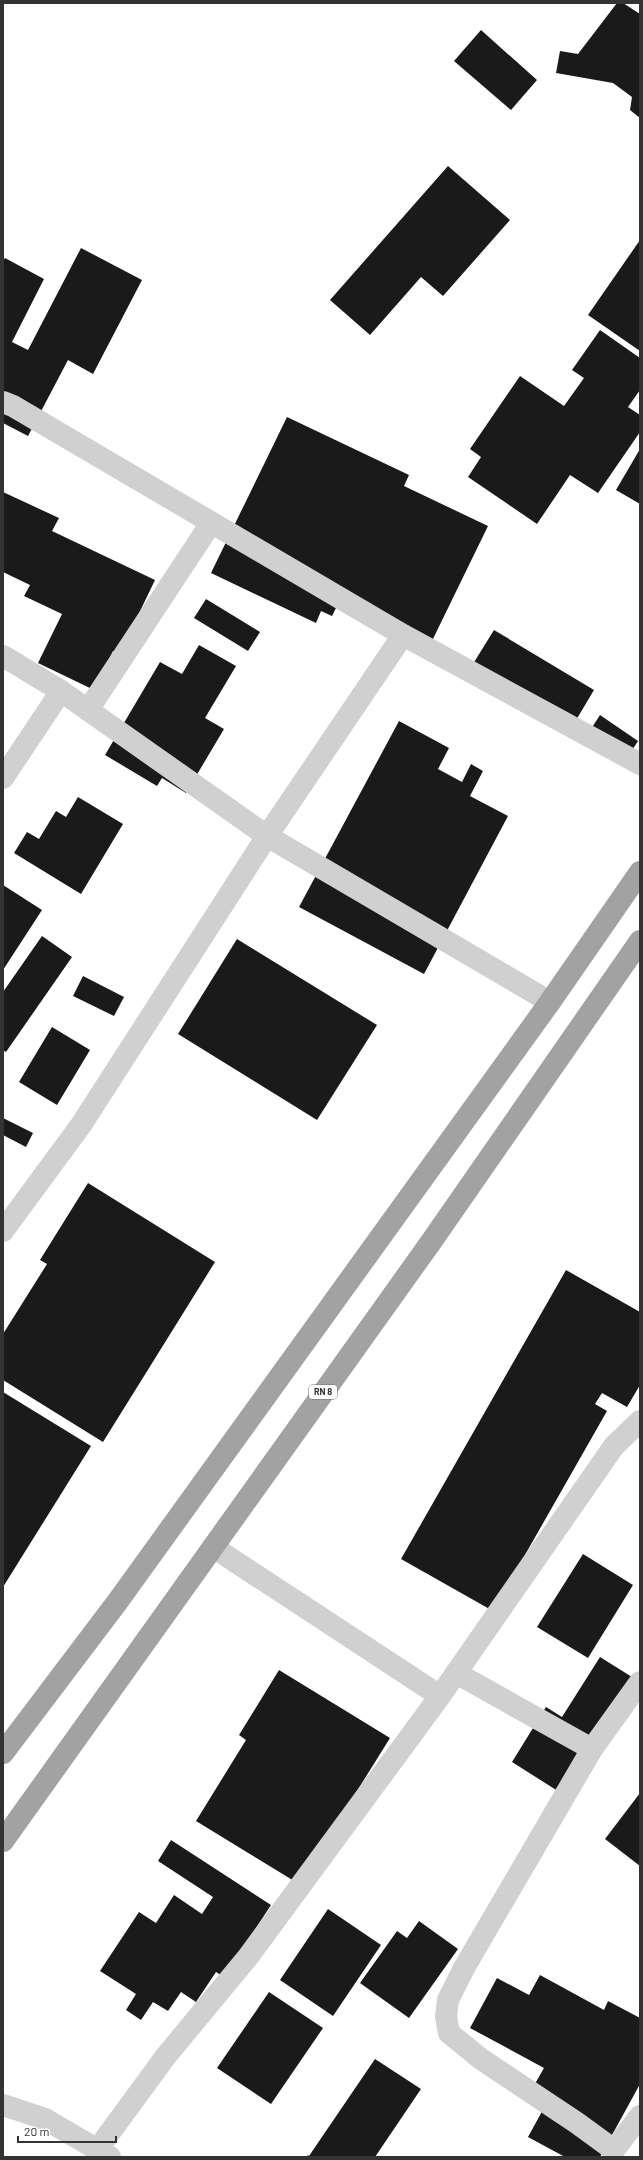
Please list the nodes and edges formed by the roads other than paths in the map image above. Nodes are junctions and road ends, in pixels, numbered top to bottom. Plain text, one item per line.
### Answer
1 (3, 402) edge
2 (211, 522) junction
3 (403, 635) junction
4 (3, 656) edge
5 (61, 691) junction
6 (88, 710) junction
7 (640, 764) edge
8 (3, 778) edge
9 (267, 836) junction
10 (640, 872) edge
11 (640, 941) edge
12 (550, 1002) junction
13 (3, 1231) edge
14 (640, 1421) edge
15 (213, 1547) junction
16 (456, 1673) junction
17 (640, 1682) edge
18 (440, 1696) junction
19 (592, 1749) junction
20 (3, 1753) edge
21 (3, 1841) edge
22 (3, 2105) edge
23 (640, 2116) edge
24 (104, 2153) edge
25 (612, 2153) edge

1 - 2 street
2 - 3 street
2 - 6 street
3 - 7 street
3 - 9 street
4 - 5 street
5 - 6 street
5 - 8 street
6 - 9 street
9 - 12 street
9 - 13 street
10 - 12 highway
11 - 15 highway, RN 8
12 - 20 highway
14 - 16 street
15 - 18 street
15 - 21 highway, RN 8
16 - 18 street
16 - 19 street
17 - 19 street
18 - 24 street
19 - 25 street
22 - 24 street
23 - 25 street

